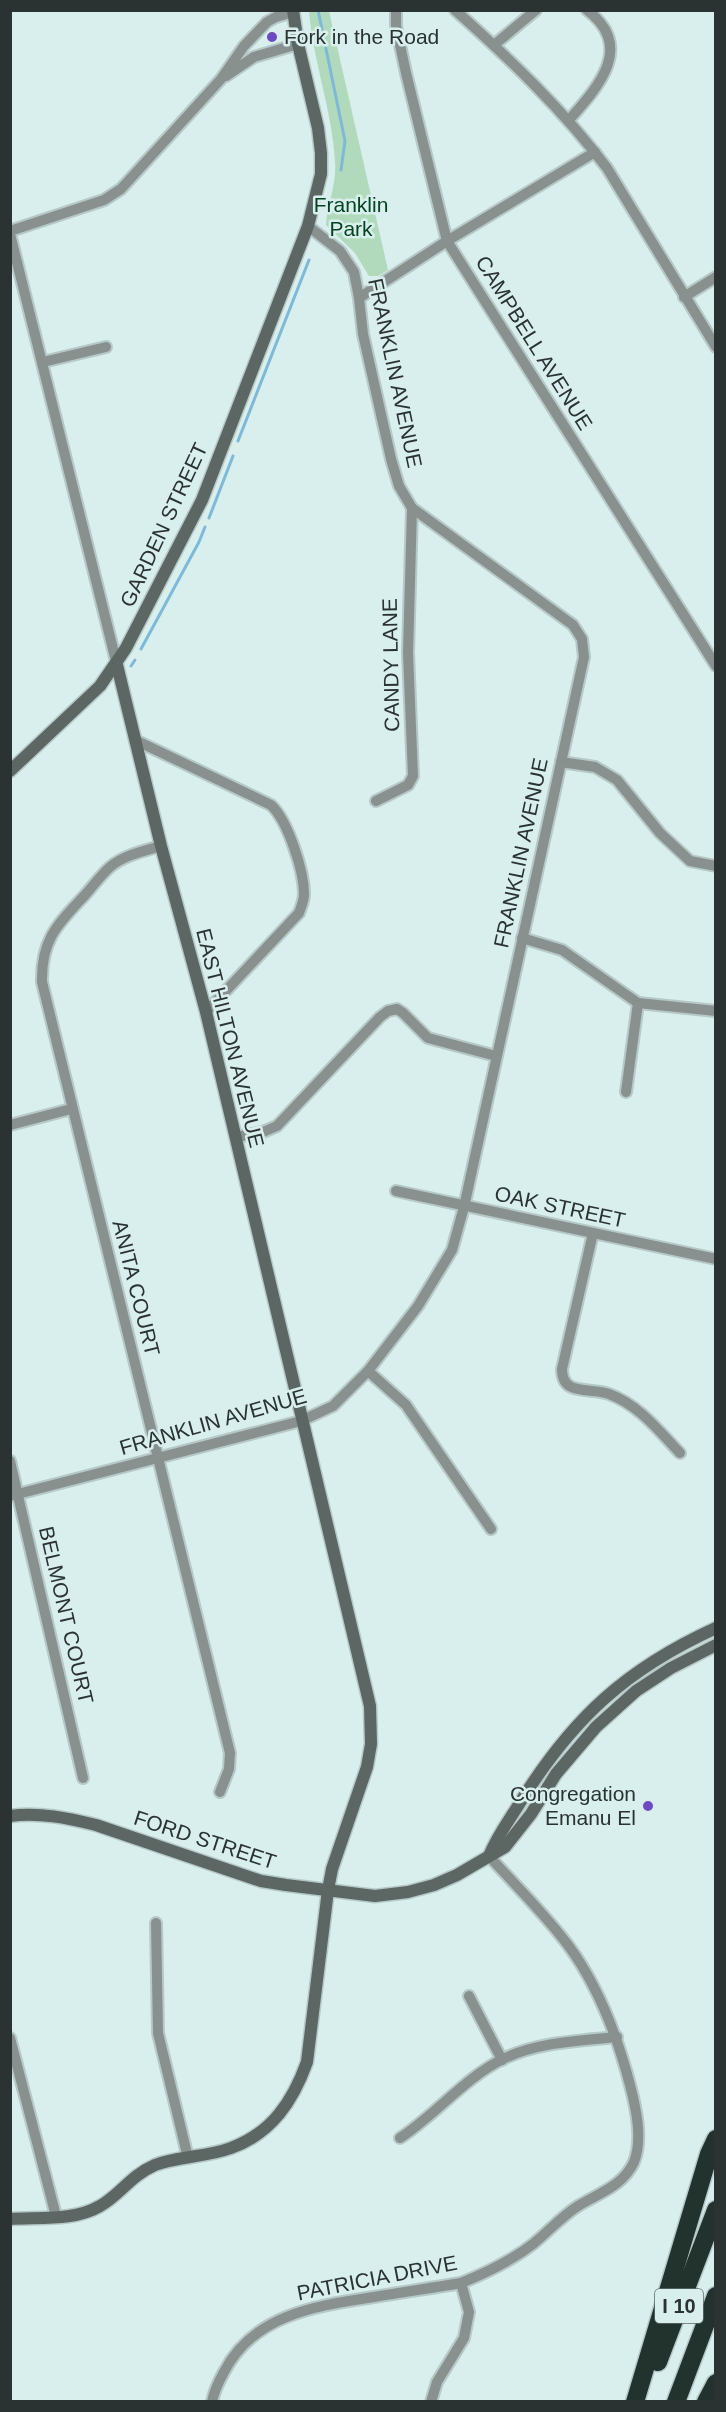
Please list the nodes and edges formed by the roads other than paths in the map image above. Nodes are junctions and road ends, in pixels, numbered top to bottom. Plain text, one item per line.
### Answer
1 (275, 10) edge
2 (396, 10) edge
3 (455, 10) edge
4 (536, 10) edge
5 (587, 10) edge
6 (293, 11) edge
7 (298, 44) junction
8 (494, 45) junction
9 (221, 79) junction
10 (568, 120) junction
11 (595, 152) junction
12 (308, 226) junction
13 (10, 233) edge
14 (447, 241) junction
15 (716, 277) edge
16 (684, 297) junction
17 (359, 298) junction
18 (106, 347) dead end
19 (716, 347) edge
20 (43, 362) junction
21 (412, 508) junction
22 (117, 665) junction
23 (716, 666) edge
24 (135, 740) junction
25 (561, 762) junction
26 (10, 771) edge
27 (376, 801) dead end
28 (161, 846) junction
29 (716, 866) edge
30 (522, 938) junction
31 (638, 1003) junction
32 (716, 1011) edge
33 (206, 1012) junction
34 (496, 1056) junction
35 (626, 1092) dead end
36 (71, 1109) junction
37 (10, 1125) edge
38 (236, 1137) junction
39 (396, 1191) dead end
40 (464, 1207) junction
41 (593, 1233) junction
42 (716, 1259) edge
43 (368, 1371) junction
44 (301, 1421) junction
45 (680, 1453) dead end
46 (158, 1459) junction
47 (10, 1461) edge
48 (15, 1495) edge
49 (491, 1529) dead end
50 (716, 1628) edge
51 (713, 1643) edge
52 (83, 1778) dead end
53 (220, 1792) dead end
54 (10, 1816) edge
55 (489, 1856) junction
56 (328, 1890) junction
57 (156, 1923) dead end
58 (469, 1996) dead end
59 (617, 2037) junction
60 (10, 2038) edge
61 (502, 2060) junction
62 (15, 2074) edge
63 (400, 2138) dead end
64 (716, 2139) edge
65 (188, 2158) junction
66 (716, 2210) edge
67 (56, 2216) junction
68 (10, 2219) edge
69 (461, 2283) junction
70 (716, 2296) edge
71 (716, 2383) edge
72 (212, 2402) edge
73 (430, 2402) edge
74 (635, 2402) edge
75 (643, 2402) edge
76 (676, 2402) edge
77 (706, 2402) edge

1 - 6 street
2 - 14 street, CAMPBELL AVENUE
3 - 8 street
4 - 8 street
5 - 10 street
6 - 7 street
6 - 9 street
7 - 9 street
7 - 12 street
8 - 10 street
9 - 13 street
10 - 11 street
11 - 14 street
11 - 16 street
12 - 17 street, FRANKLIN AVENUE
12 - 22 street, GARDEN STREET
13 - 20 street
14 - 17 street
14 - 23 street, CAMPBELL AVENUE
15 - 16 street
16 - 19 street
17 - 21 street, FRANKLIN AVENUE
18 - 20 street
20 - 22 street
21 - 25 street, FRANKLIN AVENUE
21 - 27 street, CANDY LANE
22 - 24 street, EAST HILTON AVENUE
22 - 26 street, GARDEN STREET
24 - 28 street, EAST HILTON AVENUE
24 - 33 street
25 - 29 street
25 - 30 street, FRANKLIN AVENUE
28 - 33 street, EAST HILTON AVENUE
28 - 36 street, ANITA COURT
30 - 31 street
30 - 34 street, FRANKLIN AVENUE
31 - 32 street
31 - 35 street
33 - 38 street, EAST HILTON AVENUE
34 - 38 street
34 - 40 street, FRANKLIN AVENUE
36 - 37 street
36 - 46 street, ANITA COURT
38 - 44 street, EAST HILTON AVENUE
39 - 40 street, OAK STREET
40 - 41 street, OAK STREET
40 - 43 street, FRANKLIN AVENUE
41 - 42 street, OAK STREET
41 - 45 street
43 - 44 street, FRANKLIN AVENUE
43 - 49 street
44 - 46 street, FRANKLIN AVENUE
44 - 56 street, EAST HILTON AVENUE
46 - 48 street, FRANKLIN AVENUE
46 - 53 street, ANITA COURT
47 - 48 street, BELMONT COURT
48 - 52 street, BELMONT COURT
50 - 55 street
51 - 55 street, FORD STREET
54 - 56 street, FORD STREET
55 - 56 street, FORD STREET
55 - 59 street, PATRICIA DRIVE
56 - 65 street, EAST HILTON AVENUE
57 - 65 street
58 - 61 street
59 - 61 street
59 - 69 street, PATRICIA DRIVE
60 - 62 street
61 - 63 street
62 - 67 street
64 - 74 highway
65 - 67 street, EAST HILTON AVENUE
66 - 75 highway, I 10
67 - 68 street, EAST HILTON AVENUE
69 - 72 street, PATRICIA DRIVE
69 - 73 street
70 - 76 highway, I 10
71 - 77 highway

